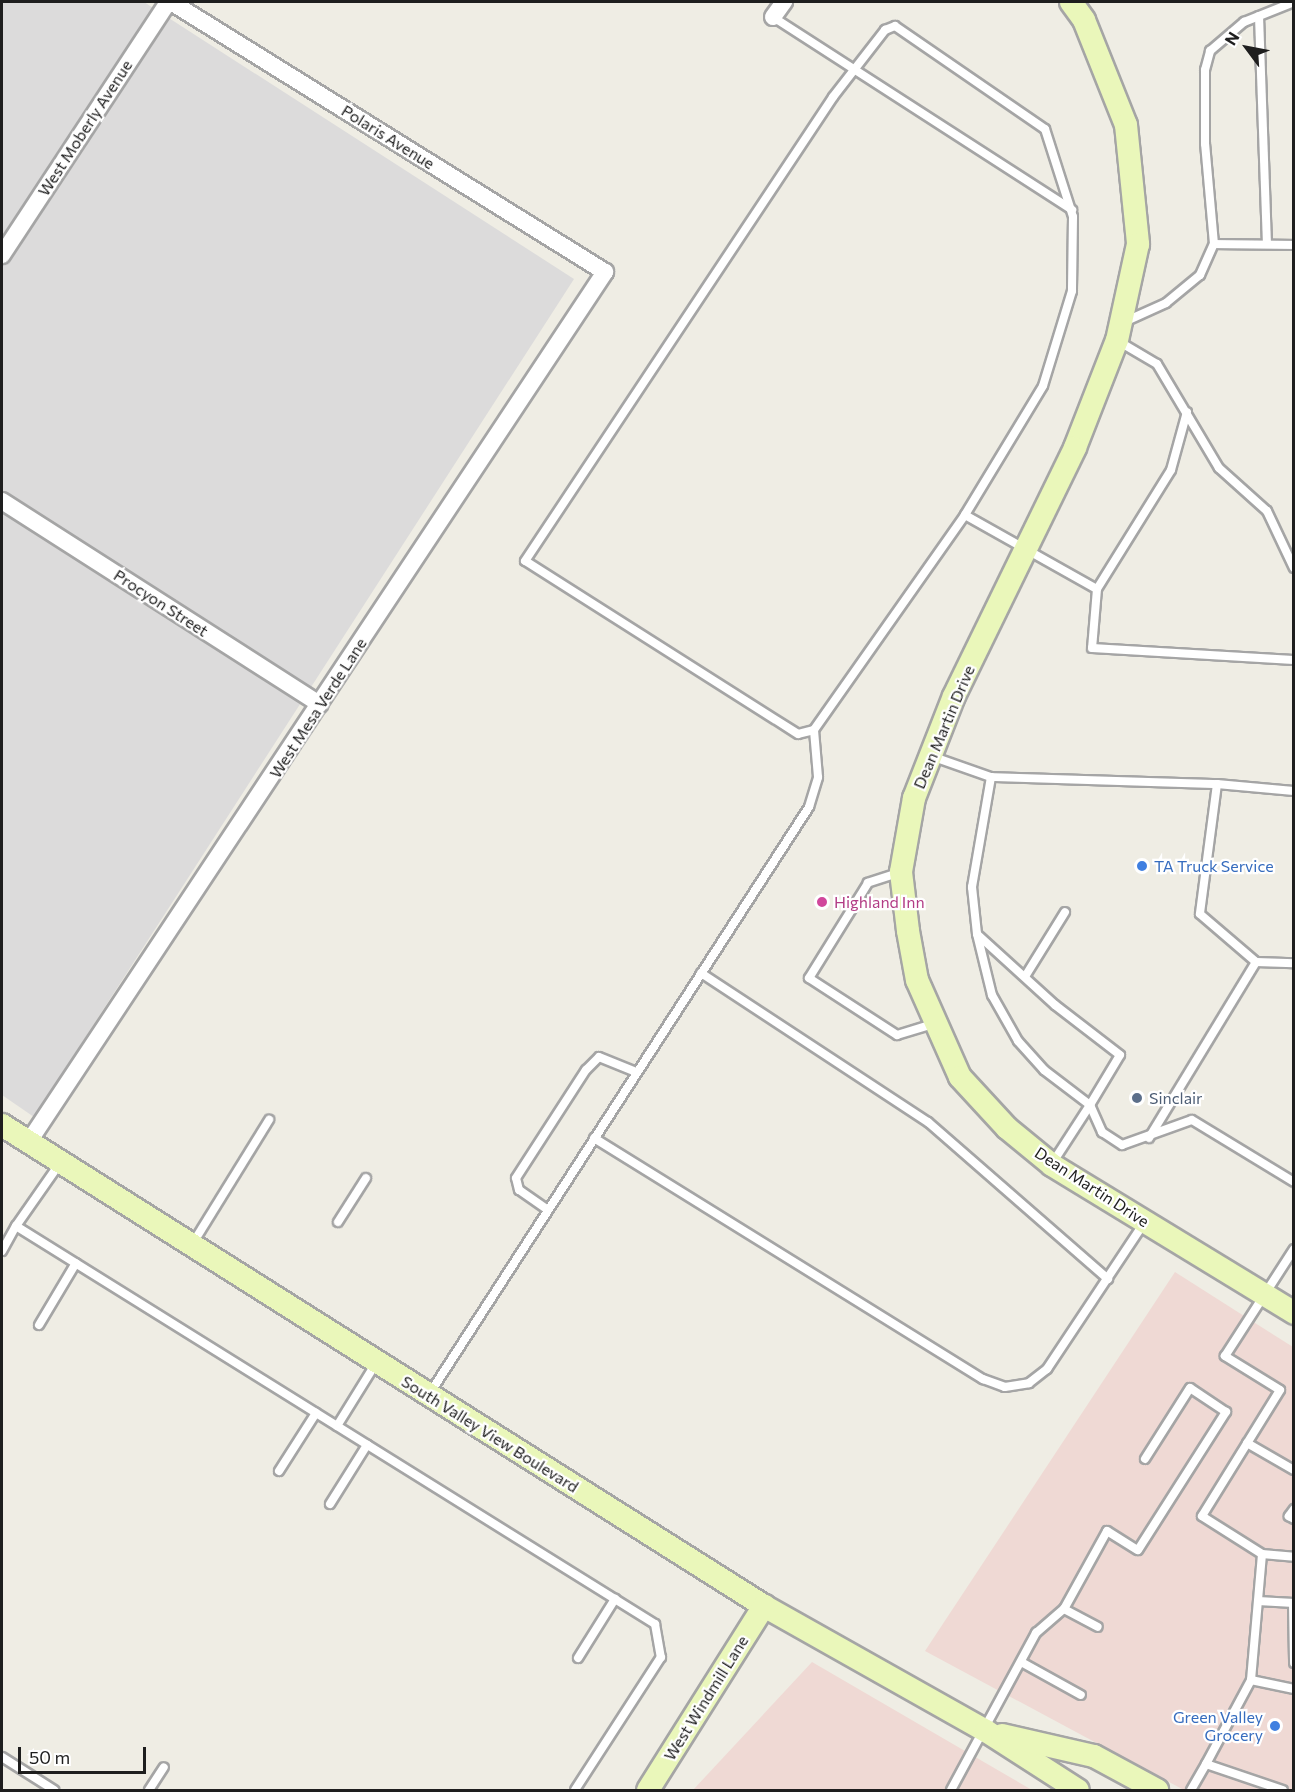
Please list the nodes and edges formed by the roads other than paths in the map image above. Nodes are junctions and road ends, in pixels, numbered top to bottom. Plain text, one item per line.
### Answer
1 (169, 2) edge
2 (784, 2) edge
3 (1071, 2) edge
4 (1293, 2) edge
5 (1259, 16) junction
6 (774, 17) joint
7 (854, 70) junction
8 (1072, 210) junction
9 (1214, 244) junction
10 (1267, 244) junction
11 (1293, 244) edge
12 (2, 255) edge
13 (605, 272) joint
14 (1119, 332) junction
15 (1187, 412) junction
16 (2, 501) edge
17 (965, 515) junction
18 (1025, 551) junction
19 (1293, 568) edge
20 (1097, 589) junction
21 (1293, 660) edge
22 (320, 704) junction
23 (814, 730) junction
24 (930, 756) junction
25 (991, 777) junction
26 (1217, 784) junction
27 (1293, 791) edge
28 (901, 872) junction
29 (1065, 912) dead end
30 (977, 934) junction
31 (1256, 962) junction
32 (1293, 963) edge
33 (701, 973) junction
34 (1026, 975) junction
35 (935, 1023) junction
36 (636, 1072) junction
37 (1090, 1105) junction
38 (269, 1120) dead end
39 (2, 1125) edge
40 (594, 1138) junction
41 (1148, 1139) junction
42 (28, 1143) junction
43 (60, 1163) junction
44 (1052, 1164) junction
45 (366, 1178) dead end
46 (1293, 1182) edge
47 (548, 1210) junction
48 (338, 1222) dead end
49 (1145, 1222) junction
50 (16, 1226) junction
51 (191, 1246) junction
52 (1293, 1250) edge
53 (2, 1251) edge
54 (76, 1263) junction
55 (1108, 1279) junction
56 (1264, 1295) junction
57 (1293, 1313) edge
58 (39, 1325) dead end
59 (376, 1362) junction
60 (428, 1395) junction
61 (316, 1413) junction
62 (337, 1426) junction
63 (1247, 1443) junction
64 (367, 1445) junction
65 (1145, 1459) dead end
66 (1293, 1470) edge
67 (279, 1471) dead end
68 (330, 1504) dead end
69 (1293, 1509) edge
70 (1293, 1519) edge
71 (1262, 1554) junction
72 (1293, 1557) edge
73 (615, 1599) junction
74 (1258, 1601) junction
75 (1293, 1603) edge
76 (764, 1606) junction
77 (1064, 1609) junction
78 (1098, 1627) dead end
79 (578, 1658) dead end
80 (1023, 1663) junction
81 (1293, 1663) edge
82 (1251, 1680) junction
83 (1293, 1689) edge
84 (1081, 1695) dead end
85 (986, 1731) junction
86 (2, 1757) edge
87 (1206, 1764) junction
88 (164, 1767) dead end
89 (54, 1791) edge
90 (149, 1791) edge
91 (575, 1791) edge
92 (648, 1791) edge
93 (951, 1791) edge
94 (1078, 1791) edge
95 (1157, 1791) edge
96 (1191, 1791) edge
97 (1283, 1791) edge

1 - 12 street, West Moberly Avenue
1 - 13 street, Polaris Avenue
2 - 6 street
3 - 14 main road, Dean Martin Drive
4 - 5 lane
5 - 9 lane
5 - 10 lane
6 - 7 lane
7 - 8 lane
7 - 8 lane
7 - 23 lane
8 - 17 lane
9 - 10 lane
9 - 14 lane
10 - 11 lane
13 - 22 street, West Mesa Verde Lane
14 - 15 lane
14 - 18 main road, Dean Martin Drive
15 - 19 lane
15 - 20 lane
16 - 22 street, Procyon Street
17 - 18 lane
17 - 23 lane
18 - 20 lane
18 - 24 main road, Dean Martin Drive
20 - 21 lane
22 - 42 street, West Mesa Verde Lane
23 - 33 lane
24 - 25 lane
24 - 28 main road, Dean Martin Drive
25 - 26 lane
25 - 30 lane
26 - 27 lane
26 - 31 lane
28 - 35 main road, Dean Martin Drive
28 - 35 lane
29 - 34 lane
30 - 34 lane
30 - 37 lane
31 - 32 lane
31 - 41 lane
33 - 36 lane
33 - 55 lane
34 - 37 lane
35 - 44 main road, Dean Martin Drive
36 - 40 lane
36 - 47 lane
37 - 41 lane
37 - 44 lane
38 - 51 lane
39 - 42 main road, South Valley View Boulevard
40 - 47 lane
40 - 55 lane
41 - 46 lane
42 - 43 main road, South Valley View Boulevard
43 - 50 lane
43 - 51 main road, South Valley View Boulevard
44 - 49 main road, Dean Martin Drive
45 - 48 lane
47 - 60 lane
49 - 55 lane
49 - 56 main road, Dean Martin Drive
50 - 53 lane
50 - 54 lane
51 - 59 main road, South Valley View Boulevard
52 - 56 lane
54 - 58 lane
54 - 61 lane
56 - 57 main road, Dean Martin Drive
56 - 63 lane
59 - 60 main road, South Valley View Boulevard
59 - 62 lane
60 - 76 main road, South Valley View Boulevard
61 - 62 lane
61 - 67 lane
62 - 64 lane
63 - 66 lane
63 - 71 lane
64 - 68 lane
64 - 73 lane
65 - 77 lane
69 - 70 lane
71 - 72 lane
71 - 74 lane
73 - 79 lane
73 - 91 lane
74 - 75 lane
74 - 82 lane
75 - 81 lane
76 - 85 main road, South Valley View Boulevard
76 - 92 main road, West Windmill Lane
77 - 78 lane
77 - 80 lane
80 - 84 lane
80 - 85 lane
82 - 83 lane
82 - 87 lane
85 - 93 lane
85 - 94 main road, South Valley View Boulevard
85 - 95 main road, South Valley View Boulevard
86 - 89 lane
87 - 96 lane
87 - 97 lane
88 - 90 lane

